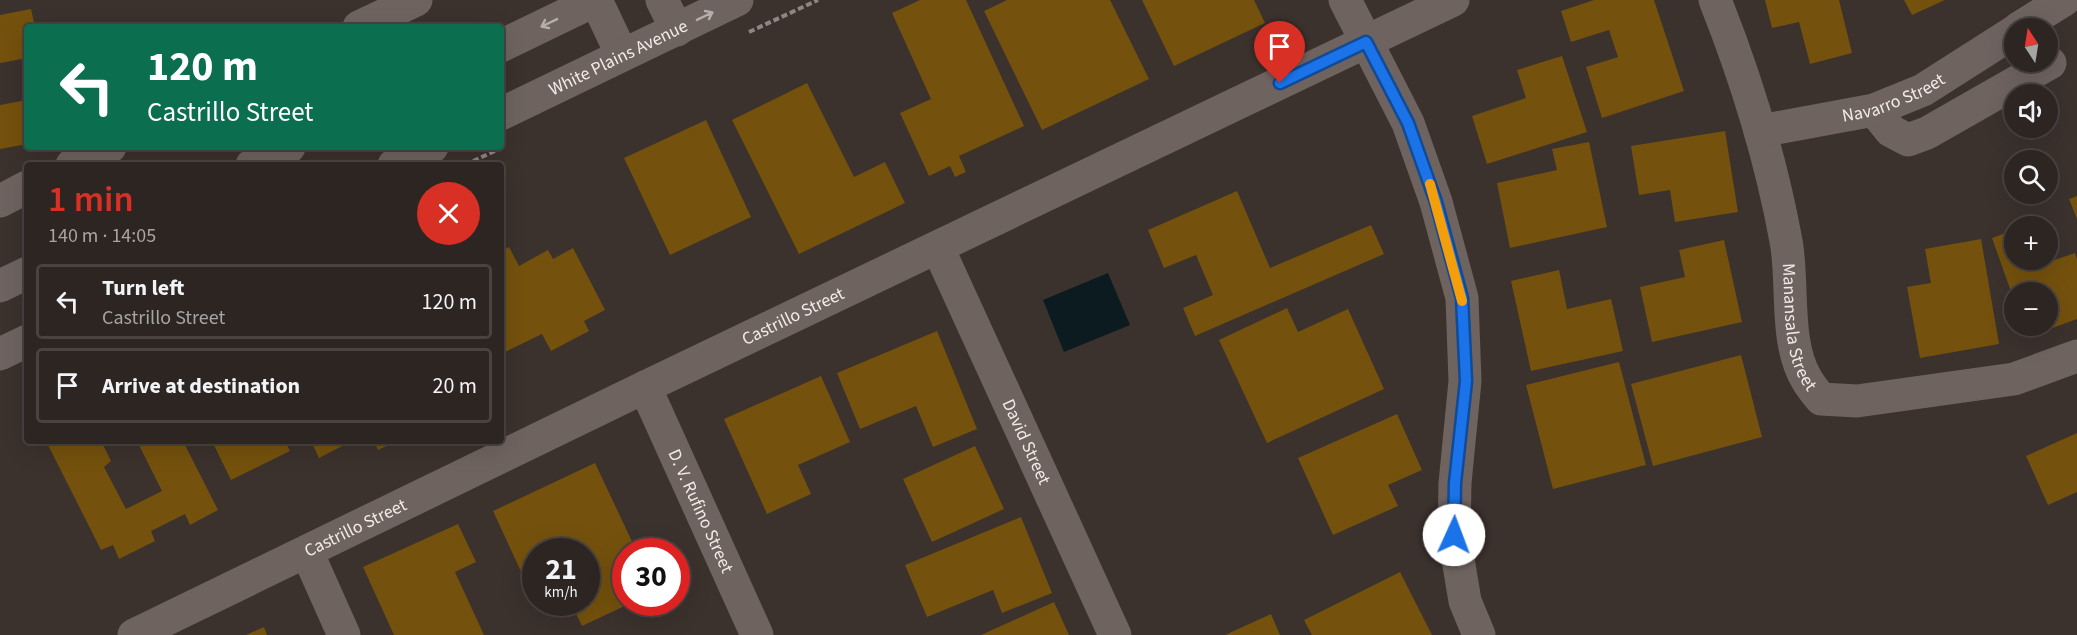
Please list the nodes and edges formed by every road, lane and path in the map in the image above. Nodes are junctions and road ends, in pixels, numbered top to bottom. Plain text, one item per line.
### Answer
1 (416, 0) edge
2 (596, 0) edge
3 (662, 0) edge
4 (737, 0) edge
5 (1345, 0) edge
6 (1453, 0) edge
7 (1715, 0) edge
8 (2064, 0) edge
9 (2035, 18) edge
10 (365, 24) edge
11 (677, 30) junction
12 (2004, 38) edge
13 (1366, 42) junction
14 (504, 45) edge
15 (622, 55) junction
16 (2034, 72) edge
17 (1874, 110) junction
18 (504, 113) edge
19 (1760, 131) junction
20 (104, 150) edge
21 (283, 150) edge
22 (426, 150) edge
23 (78, 162) edge
24 (258, 162) edge
25 (400, 162) edge
26 (24, 186) edge
27 (24, 188) edge
28 (0, 190) edge
29 (0, 201) edge
30 (938, 248) junction
31 (24, 274) edge
32 (0, 286) edge
33 (24, 342) edge
34 (0, 354) edge
35 (2077, 356) edge
36 (645, 387) junction
37 (307, 552) junction
38 (134, 635) edge
39 (344, 635) edge
40 (757, 635) edge
41 (1115, 635) edge
42 (1479, 635) edge

1 - 10 street
2 -> 14 street
2 - 15 street
3 - 11 street
11 -> 4 street, White Plains Avenue
5 - 13 street
6 - 13 street, Castrillo Street
7 - 19 street, Manansala Street
8 - 9 street
11 - 15 street, White Plains Avenue
12 - 17 street, Navarro Street
13 - 30 street, Castrillo Street
13 - 42 street
15 - 18 street, White Plains Avenue
16 - 17 street
17 - 19 street, Navarro Street
19 - 35 street, Manansala Street
20 - 23 street
21 - 24 street
22 - 25 street
26 - 28 street
27 - 29 street
30 - 36 street, Castrillo Street
30 - 41 street, David Street
31 - 32 street
33 - 34 street
36 - 37 street, Castrillo Street
36 - 40 street, D. V. Rufino Street
37 - 38 street, Castrillo Street
37 - 39 street

